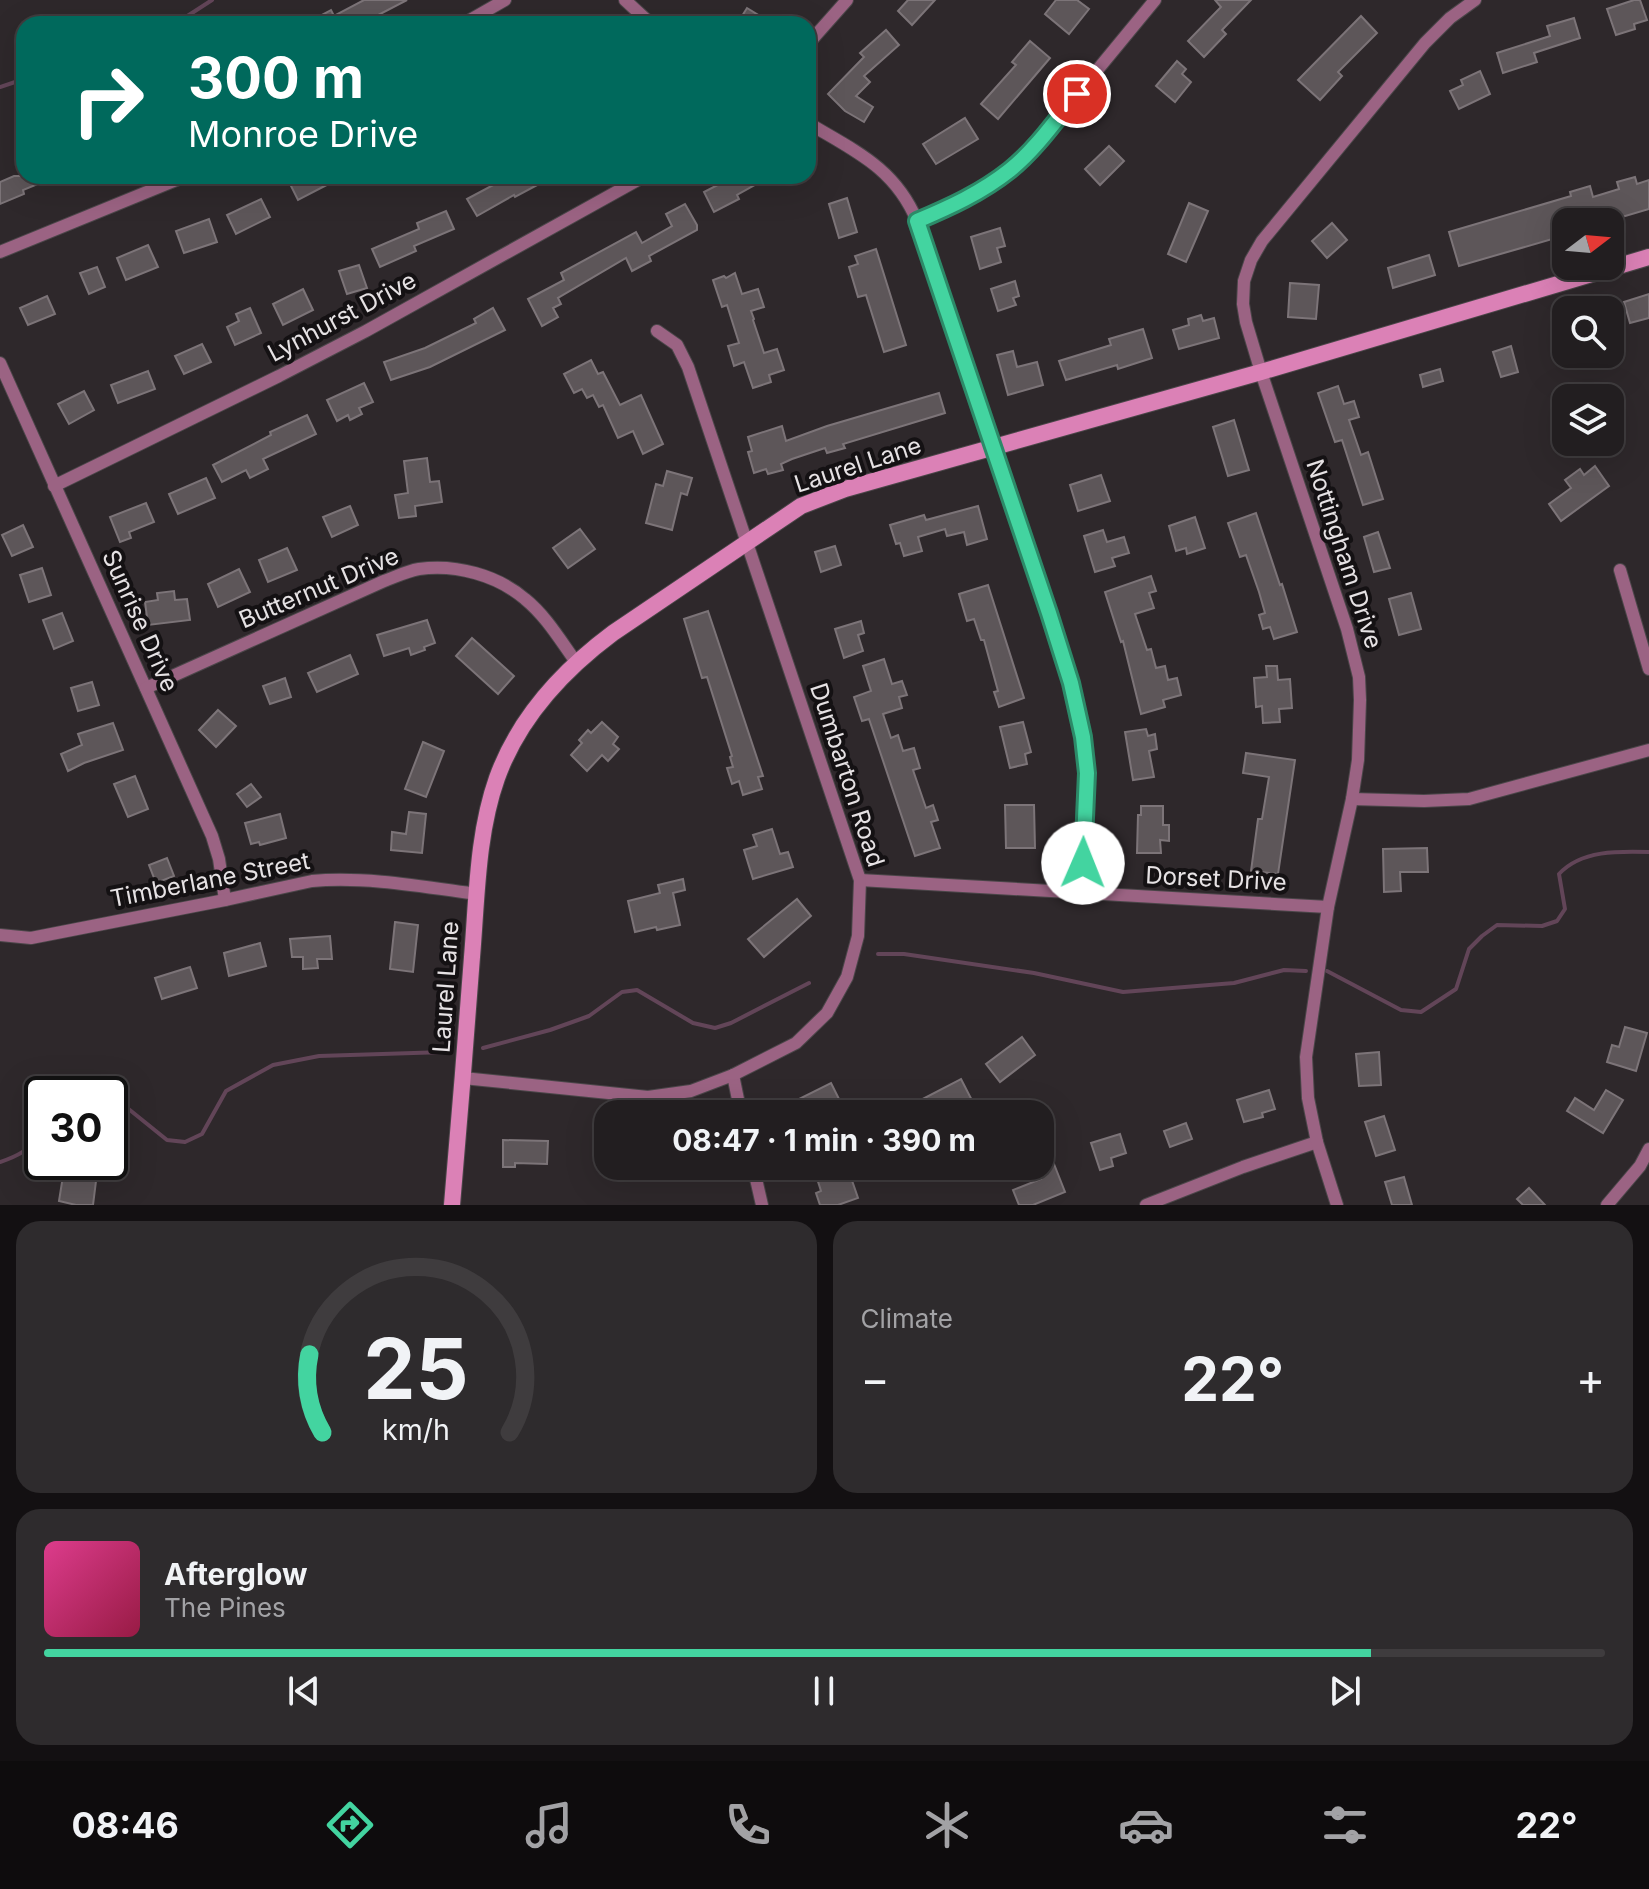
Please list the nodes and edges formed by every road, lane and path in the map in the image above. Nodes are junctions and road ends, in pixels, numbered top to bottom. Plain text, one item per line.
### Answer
1 (505, 0) edge
2 (625, 0) edge
3 (847, 0) edge
4 (1155, 0) edge
5 (1473, 0) edge
6 (477, 16) edge
7 (642, 16) edge
8 (816, 35) edge
9 (816, 128) edge
10 (166, 184) edge
11 (631, 184) edge
12 (917, 221) junction
13 (0, 252) edge
14 (1649, 257) edge
15 (657, 331) dead end
16 (0, 363) edge
17 (1261, 372) junction
18 (993, 448) junction
19 (54, 486) junction
20 (746, 543) junction
21 (1620, 570) dead end
22 (576, 662) junction
23 (1649, 669) edge
24 (146, 688) junction
25 (1649, 750) edge
26 (1352, 799) junction
27 (860, 880) junction
28 (1083, 892) junction
29 (477, 894) junction
30 (225, 900) junction
31 (1328, 907) junction
32 (0, 935) edge
33 (733, 1075) junction
34 (463, 1078) junction
35 (738, 1100) edge
36 (1317, 1142) junction
37 (1649, 1149) edge
38 (756, 1180) edge
39 (452, 1205) edge
40 (762, 1205) edge
41 (1146, 1205) edge
42 (1337, 1205) edge
43 (1607, 1205) edge

1 - 6 street
2 - 7 street
3 - 8 street
4 - 12 street
5 - 17 street, Nottingham Drive
9 - 12 street
10 - 13 street
11 - 19 street, Lynhurst Drive
12 - 18 street
14 - 17 street, Laurel Lane
15 - 20 street, Dumbarton Road
16 - 19 street, Sunrise Drive
17 - 18 street, Laurel Lane
17 - 26 street, Nottingham Drive
18 - 20 street, Laurel Lane
18 - 28 street
19 - 24 street, Sunrise Drive
20 - 22 street, Laurel Lane
20 - 27 street, Dumbarton Road
21 - 23 street
22 - 24 street, Butternut Drive
22 - 29 street, Laurel Lane
24 - 30 street, Sunrise Drive
25 - 26 street
26 - 31 street, Nottingham Drive
27 - 28 street, Dorset Drive
27 - 33 street, Dumbarton Road
28 - 31 street, Dorset Drive
29 - 30 street, Timberlane Street
29 - 34 street, Laurel Lane
30 - 32 street, Timberlane Street
31 - 36 street, Nottingham Drive
33 - 34 street, Dumbarton Road
33 - 35 street
34 - 39 street, Laurel Lane
36 - 41 street
36 - 42 street, Nottingham Drive
37 - 43 street
38 - 40 street

